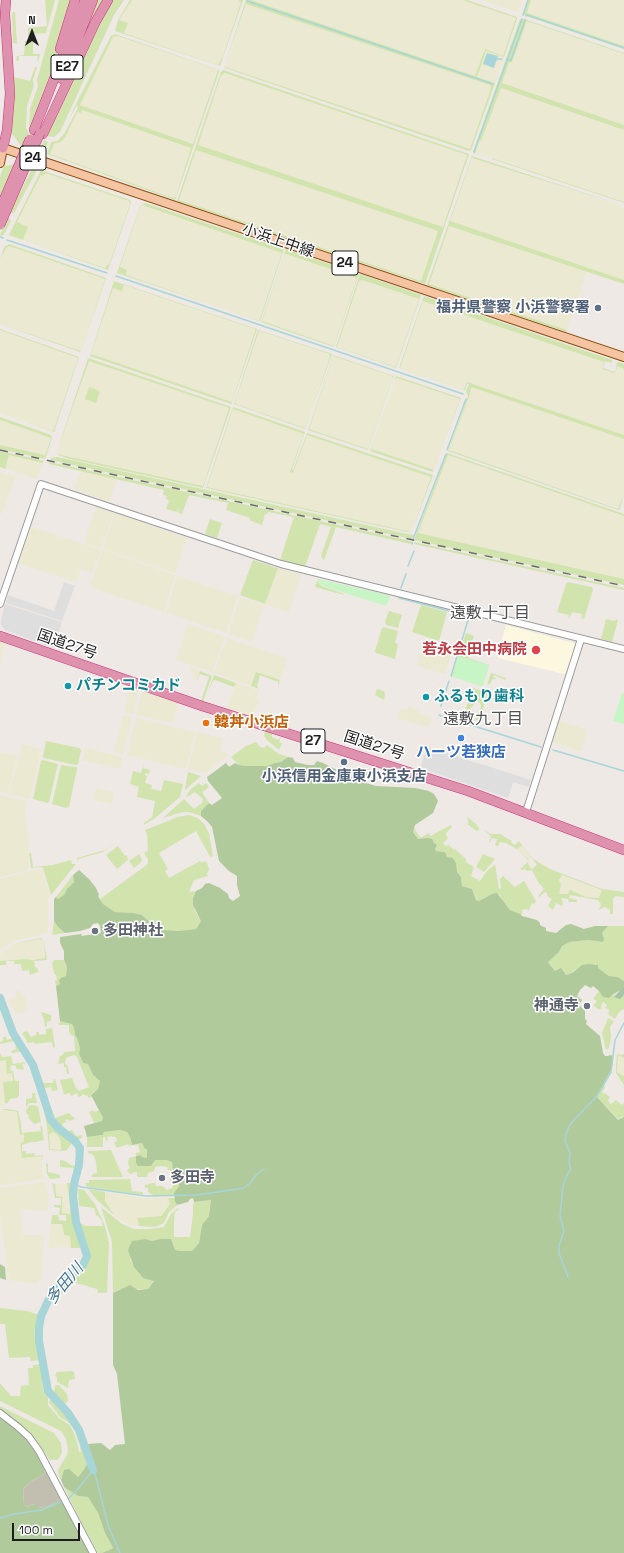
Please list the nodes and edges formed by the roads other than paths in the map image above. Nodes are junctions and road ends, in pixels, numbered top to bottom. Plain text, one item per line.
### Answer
1 (6, 0) edge
2 (75, 0) edge
3 (85, 0) edge
4 (93, 0) edge
5 (108, 0) edge
6 (0, 7) edge
7 (41, 113) junction
8 (39, 132) junction
9 (1, 148) edge
10 (0, 163) edge
11 (0, 209) edge
12 (0, 225) edge
13 (624, 357) edge
14 (0, 604) edge
15 (0, 636) edge
16 (581, 638) junction
17 (624, 649) edge
18 (526, 812) junction
19 (624, 850) edge
20 (0, 1413) edge
21 (93, 1553) edge

1 - 9 highway
2 - 7 highway
3 - 7 highway, E27
4 - 8 highway, E27
5 - 8 highway
6 - 9 highway
7 - 8 highway, E27
8 - 11 highway, E27, bridge
8 - 12 highway, bridge
9 - 10 main road
9 - 13 main road, 小浜上中線 / 24
14 - 16 street
15 - 18 highway, 国道27号 / 27
16 - 17 street
16 - 18 street
18 - 19 highway, 国道27号 / 27
20 - 21 street

